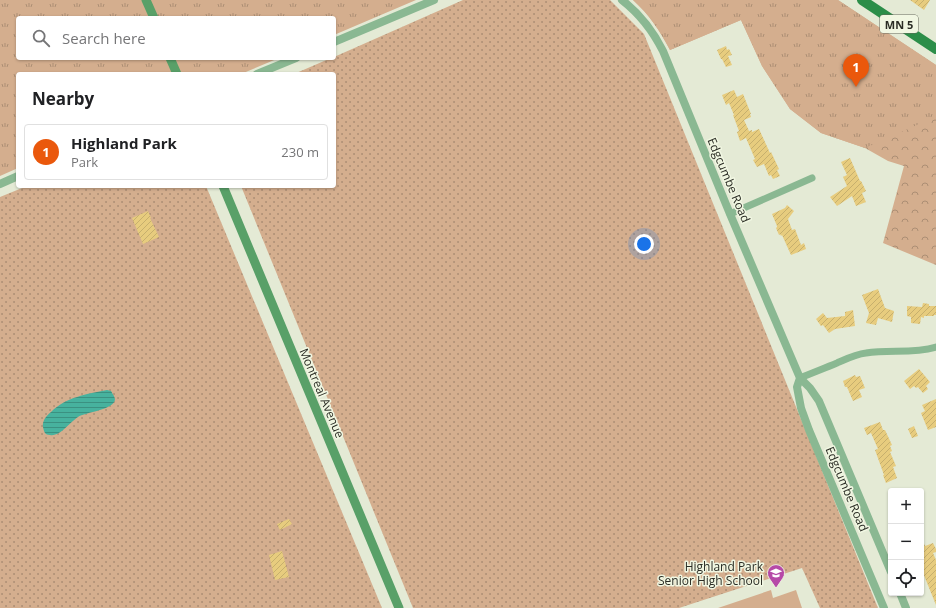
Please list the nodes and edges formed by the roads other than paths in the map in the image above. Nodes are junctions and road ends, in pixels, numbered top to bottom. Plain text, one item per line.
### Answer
1 (146, 0) edge
2 (434, 0) edge
3 (622, 0) edge
4 (862, 0) edge
5 (153, 16) edge
6 (336, 41) edge
7 (936, 49) edge
8 (171, 60) edge
9 (291, 60) edge
10 (176, 72) edge
11 (262, 72) edge
12 (16, 177) edge
13 (812, 178) dead end
14 (0, 184) edge
15 (224, 188) edge
16 (730, 214) junction
17 (936, 347) edge
18 (800, 378) junction
19 (888, 565) edge
20 (901, 596) edge
21 (399, 608) edge
22 (884, 608) edge
23 (906, 608) edge

1 - 5 main road
2 - 6 street
3 - 16 street, Edgcumbe Road
4 - 7 main road, MN 5
8 - 10 main road
9 - 11 street
12 - 14 street
13 - 16 street
15 - 21 main road, Montreal Avenue
16 - 18 street, Edgcumbe Road
17 - 18 street
18 - 19 street, Edgcumbe Road
18 - 22 street, Edgcumbe Road
20 - 23 street

